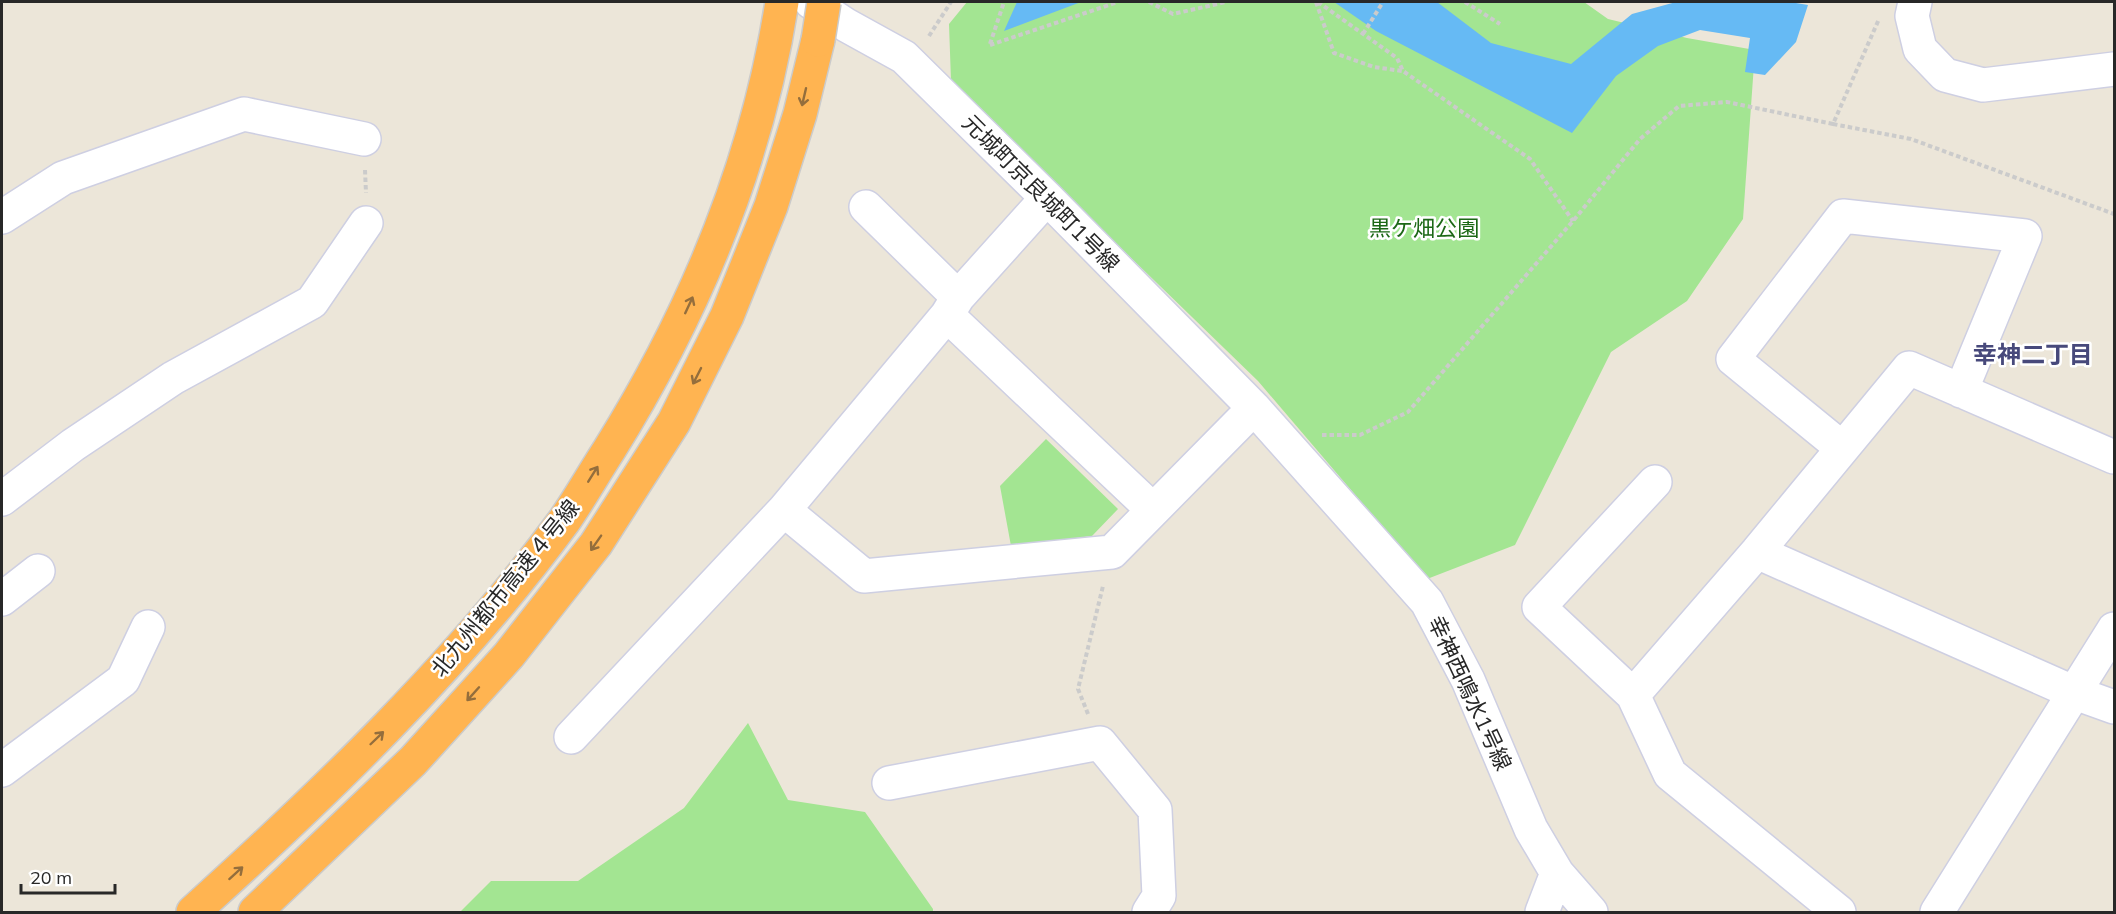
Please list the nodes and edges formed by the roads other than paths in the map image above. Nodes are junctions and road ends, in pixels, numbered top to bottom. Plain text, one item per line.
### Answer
1 (811, 2) edge
2 (824, 2) edge
3 (1915, 2) edge
4 (780, 15) edge
5 (2115, 69) edge
6 (364, 140) road end
7 (1047, 198) junction
8 (866, 207) dead end
9 (2, 217) edge
10 (366, 223) road end
11 (953, 306) junction
12 (1960, 392) junction
13 (1254, 408) junction
14 (1842, 448) junction
15 (2115, 457) edge
16 (1655, 482) dead end
17 (2, 499) edge
18 (1152, 509) junction
19 (784, 510) junction
20 (1757, 552) junction
21 (38, 571) dead end
22 (2, 599) edge
23 (148, 627) dead end
24 (2115, 629) edge
25 (2075, 693) junction
26 (1633, 695) junction
27 (2115, 707) edge
28 (571, 736) dead end
29 (2, 770) edge
30 (889, 783) dead end
31 (1557, 873) junction
32 (193, 912) edge
33 (255, 912) edge
34 (1149, 912) edge
35 (1542, 912) edge
36 (1591, 912) edge
37 (1839, 912) edge
38 (1937, 912) edge

1 - 7 street, 元城町京良城町1号線
2 -> 33 highway, 北九州都市高速４号線, bridge
3 - 5 street
32 -> 4 highway, 北九州都市高速４号線
6 - 9 street
7 - 11 street
7 - 13 street, 元城町京良城町1号線
8 - 11 street
10 - 17 street
11 - 18 street
11 - 19 street
12 - 14 street
12 - 14 street
12 - 15 street
13 - 18 street
13 - 31 street, 幸神西鳴水1号線
14 - 20 street
16 - 26 street
18 - 19 street
19 - 28 street
20 - 25 street
20 - 26 street
21 - 22 street
23 - 29 street
24 - 25 street
25 - 27 street
25 - 38 street
26 - 37 street
30 - 34 street
31 - 35 street
31 - 36 street, 幸神西鳴水1号線

